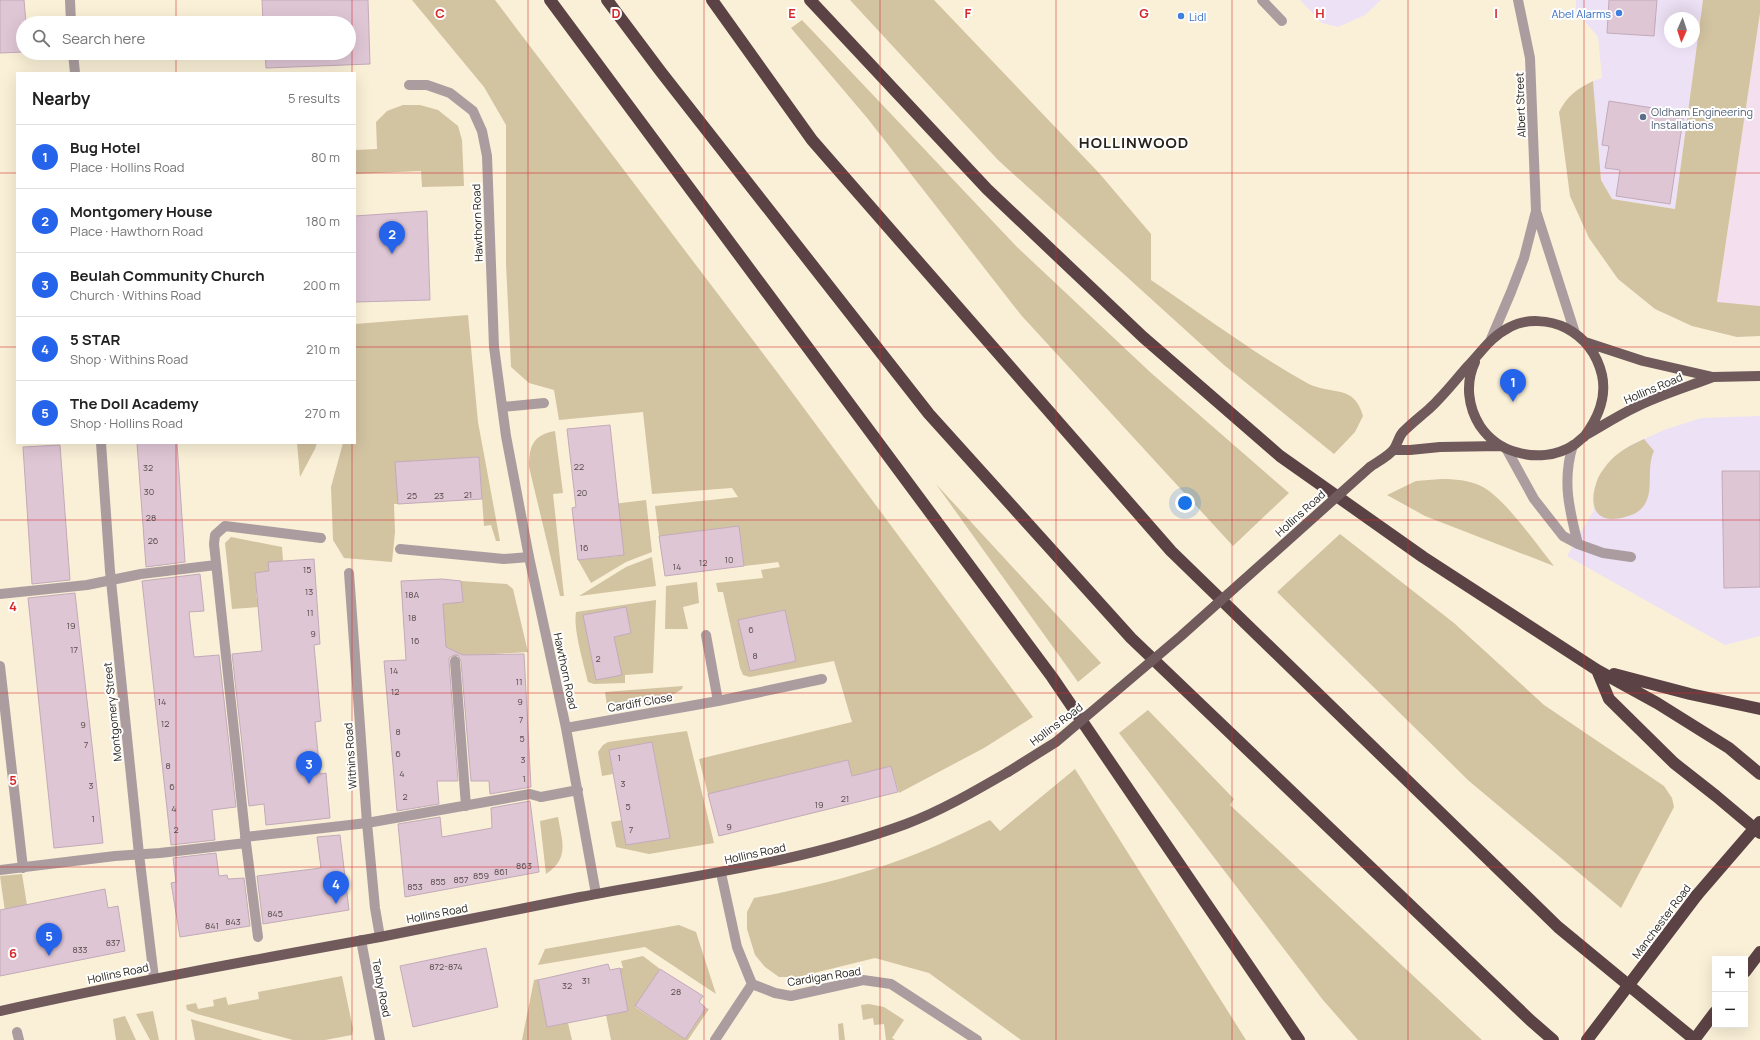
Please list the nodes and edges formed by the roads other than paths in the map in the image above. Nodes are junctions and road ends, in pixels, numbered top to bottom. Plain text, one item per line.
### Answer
1 (70, 0) edge
2 (550, 0) edge
3 (607, 0) edge
4 (712, 0) edge
5 (810, 0) edge
6 (1262, 0) edge
7 (1518, 0) edge
8 (71, 16) edge
9 (1282, 21) dead end
10 (74, 60) edge
11 (75, 72) edge
12 (409, 85) dead end
13 (1536, 211) junction
14 (1575, 333) junction
15 (1491, 339) junction
16 (1586, 342) junction
17 (1478, 356) junction
18 (1760, 376) edge
19 (1713, 377) junction
20 (544, 403) dead end
21 (502, 407) junction
22 (1584, 436) junction
23 (101, 444) edge
24 (1573, 446) junction
25 (1504, 448) junction
26 (1393, 450) junction
27 (321, 538) dead end
28 (1578, 544) junction
29 (400, 550) dead end
30 (529, 557) junction
31 (1632, 557) dead end
32 (216, 565) junction
33 (349, 573) dead end
34 (111, 580) junction
35 (0, 594) edge
36 (706, 635) dead end
37 (454, 661) dead end
38 (0, 666) edge
39 (1597, 670) junction
40 (822, 679) dead end
41 (718, 701) junction
42 (1760, 709) edge
43 (566, 728) junction
44 (1760, 774) edge
45 (578, 790) junction
46 (466, 806) junction
47 (367, 823) junction
48 (1758, 827) edge
49 (245, 840) junction
50 (139, 854) junction
51 (22, 868) junction
52 (0, 870) edge
53 (721, 873) junction
54 (596, 894) junction
55 (258, 937) dead end
56 (380, 937) junction
57 (361, 940) junction
58 (1760, 952) edge
59 (1751, 969) edge
60 (154, 978) junction
61 (752, 984) junction
62 (0, 1011) edge
63 (1712, 1016) edge
64 (380, 1040) edge
65 (715, 1040) edge
66 (977, 1040) edge
67 (1299, 1040) edge
68 (1553, 1040) edge
69 (1587, 1040) edge
70 (1694, 1040) edge

1 - 8 street
2 - 67 highway
3 - 68 highway
4 - 70 highway
5 - 39 highway
6 - 9 street
7 - 13 street, Albert Street
10 - 11 street
12 - 21 street, Hawthorn Road
13 - 14 street, Albert Street
13 - 15 street, Albert Street
14 - 15 main road, Hollins Road
14 - 16 main road, Hollins Road
15 - 17 main road, Hollins Road
16 - 19 main road, Hollins Road
16 - 22 main road, Hollins Road
17 - 25 main road, Hollins Road
17 - 26 main road, Hollins Road
18 - 19 main road, Hollins Road
19 - 22 main road, Hollins Road
20 - 21 street
21 - 30 street, Hawthorn Road
22 - 24 main road, Hollins Road
23 - 34 street, Montgomery Street
24 - 25 main road, Hollins Road
24 - 28 street
25 - 26 main road, Hollins Road
25 - 28 street
26 - 53 main road, Hollins Road, bridge
27 - 32 street
28 - 31 street
29 - 30 street
30 - 43 street, Hawthorn Road
32 - 34 street
32 - 49 street
33 - 47 street, Withins Road
34 - 35 street
34 - 50 street, Montgomery Street
36 - 41 street
37 - 46 street
38 - 51 street
39 - 42 highway
39 - 44 highway
39 - 48 highway
40 - 41 street, Cardiff Close
41 - 43 street, Cardiff Close
43 - 45 street, Hawthorn Road
45 - 46 street
45 - 54 street, Hawthorn Road
46 - 47 street
47 - 49 street
47 - 56 street, Withins Road
48 - 69 highway, Manchester Road, bridge
49 - 50 street
49 - 55 street
50 - 51 street
50 - 60 street, Montgomery Street
51 - 52 street
53 - 54 main road, Hollins Road
53 - 61 street
54 - 56 main road, Hollins Road
56 - 57 main road, Hollins Road
57 - 60 main road, Hollins Road
57 - 64 street, Tenby Road
58 - 59 highway
60 - 62 main road, Hollins Road
61 - 65 street
61 - 66 street, Cardigan Road
63 - 70 highway, bridge

